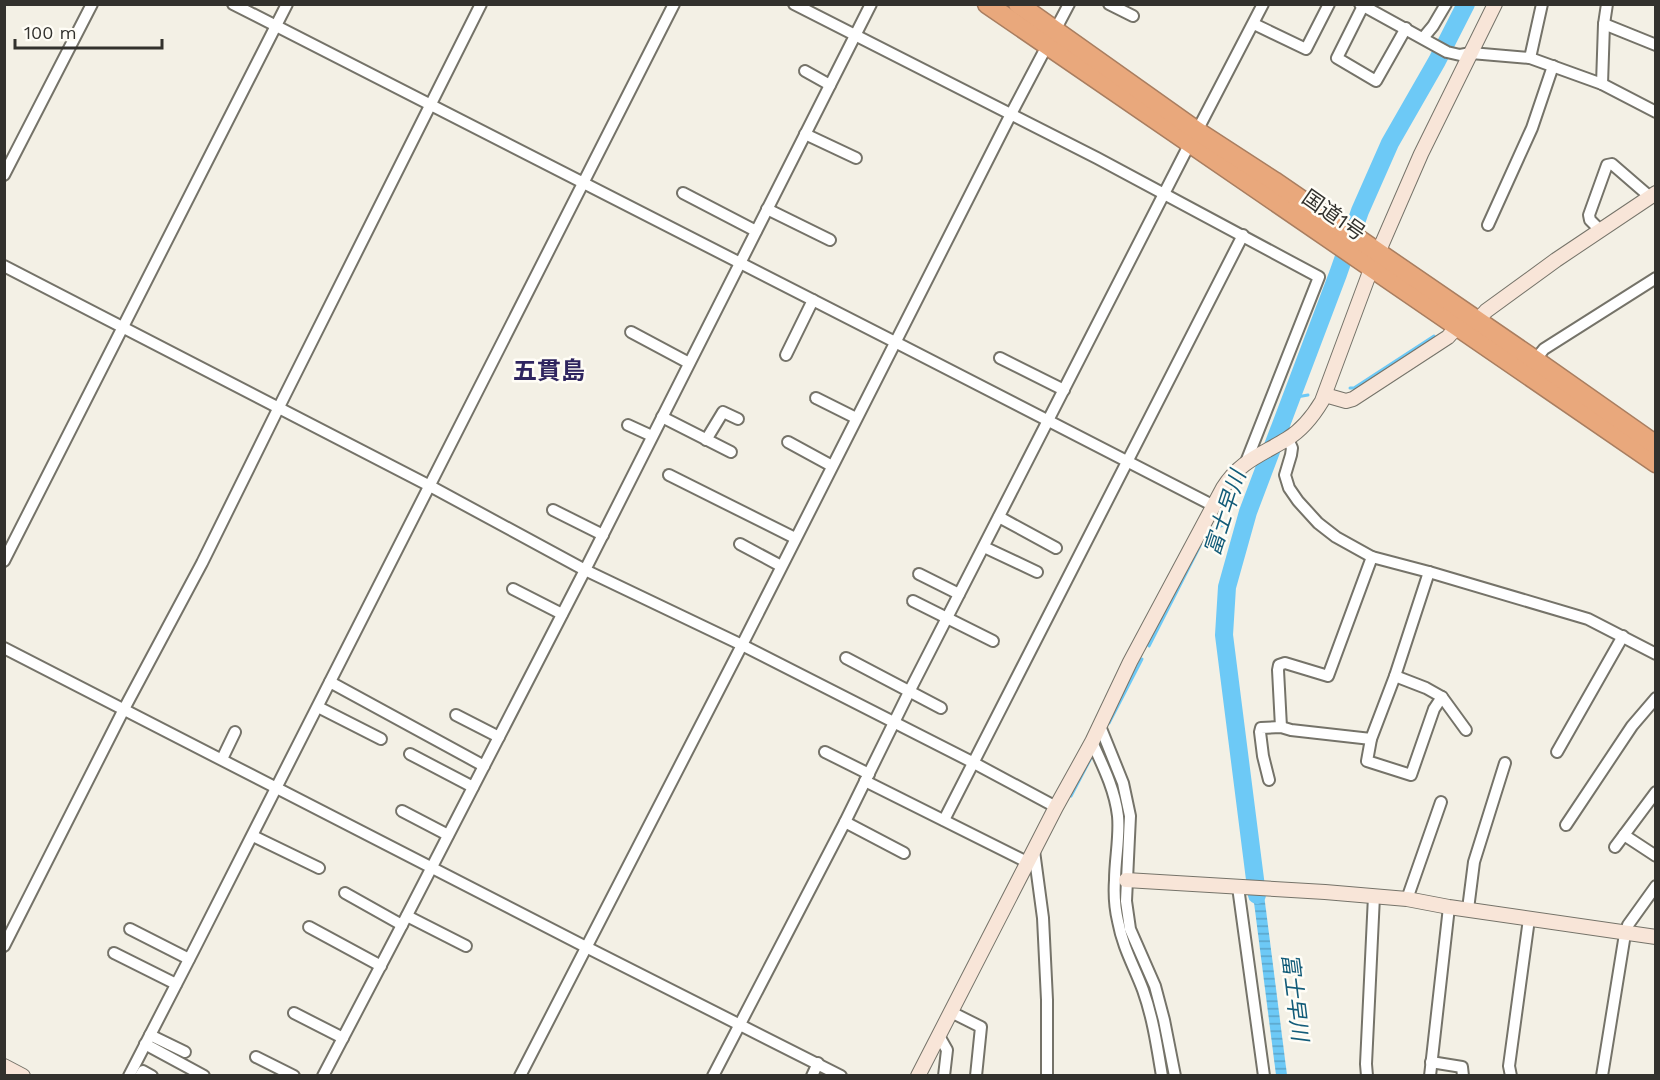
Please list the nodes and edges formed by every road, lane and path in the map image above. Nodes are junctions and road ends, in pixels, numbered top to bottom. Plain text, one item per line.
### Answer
1 (92, 4) edge
2 (233, 4) edge
3 (287, 4) edge
4 (481, 4) edge
5 (674, 4) edge
6 (794, 4) edge
7 (871, 4) edge
8 (987, 4) edge
9 (1018, 4) edge
10 (1069, 4) edge
11 (1109, 4) edge
12 (1263, 4) edge
13 (1329, 4) edge
14 (1495, 4) edge
15 (1542, 4) edge
16 (1607, 4) edge
17 (1361, 5) edge
18 (1442, 6) edge
19 (1133, 16) dead end
20 (1254, 24) junction
21 (1604, 24) junction
22 (276, 27) junction
23 (1406, 28) junction
24 (855, 35) junction
25 (1052, 39) junction
26 (1426, 39) junction
27 (1656, 45) edge
28 (1471, 53) junction
29 (1530, 58) junction
30 (1553, 66) junction
31 (805, 71) dead end
32 (1602, 84) junction
33 (830, 85) junction
34 (430, 105) junction
35 (1656, 112) edge
36 (1011, 114) junction
37 (805, 134) junction
38 (1194, 137) junction
39 (856, 158) dead end
40 (4, 175) edge
41 (583, 182) junction
42 (683, 193) dead end
43 (1164, 194) junction
44 (1652, 194) edge
45 (767, 209) junction
46 (1488, 225) dead end
47 (1599, 230) junction
48 (756, 231) junction
49 (1243, 236) junction
50 (830, 240) dead end
51 (1367, 256) junction
52 (740, 263) junction
53 (4, 266) edge
54 (1656, 278) edge
55 (813, 300) junction
56 (1477, 321) junction
57 (123, 327) junction
58 (1457, 327) junction
59 (631, 332) dead end
60 (895, 342) junction
61 (786, 355) dead end
62 (1000, 358) dead end
63 (1535, 360) junction
64 (689, 363) junction
65 (1064, 390) junction
66 (1325, 395) junction
67 (816, 398) dead end
68 (279, 407) junction
69 (662, 417) junction
70 (856, 418) junction
71 (738, 419) dead end
72 (1048, 421) junction
73 (628, 425) dead end
74 (652, 436) junction
75 (1291, 439) junction
76 (706, 440) junction
77 (788, 442) dead end
78 (1656, 445) edge
79 (731, 452) dead end
80 (1250, 459) junction
81 (1128, 460) junction
82 (1656, 463) edge
83 (832, 466) junction
84 (669, 475) dead end
85 (430, 486) junction
86 (1214, 506) junction
87 (553, 510) dead end
88 (999, 518) junction
89 (603, 535) junction
90 (795, 538) junction
91 (741, 544) dead end
92 (984, 546) junction
93 (1056, 548) dead end
94 (1372, 557) junction
95 (4, 561) edge
96 (781, 566) junction
97 (585, 570) junction
98 (1037, 572) dead end
99 (1429, 572) junction
100 (919, 574) dead end
101 (513, 589) dead end
102 (959, 594) junction
103 (913, 601) dead end
104 (562, 614) junction
105 (947, 618) junction
106 (1623, 636) junction
107 (993, 641) dead end
108 (742, 645) junction
109 (4, 648) edge
110 (1656, 654) edge
111 (846, 658) dead end
112 (1395, 676) junction
113 (330, 682) junction
114 (909, 692) junction
115 (1442, 697) junction
116 (1656, 698) edge
117 (318, 707) junction
118 (941, 708) dead end
119 (124, 709) junction
120 (456, 715) dead end
121 (894, 723) junction
122 (1100, 726) junction
123 (1281, 727) junction
124 (1466, 730) dead end
125 (235, 732) dead end
126 (499, 737) junction
127 (381, 739) dead end
128 (1371, 739) junction
129 (1092, 742) junction
130 (825, 752) dead end
131 (1557, 752) dead end
132 (411, 754) dead end
133 (222, 759) junction
134 (974, 763) junction
135 (1505, 763) dead end
136 (484, 766) junction
137 (867, 777) junction
138 (1269, 780) dead end
139 (278, 787) junction
140 (473, 787) junction
141 (1656, 792) edge
142 (1441, 802) dead end
143 (1056, 807) junction
144 (402, 811) dead end
145 (944, 820) junction
146 (845, 822) junction
147 (1566, 825) dead end
148 (448, 835) junction
149 (1624, 835) junction
150 (253, 836) junction
151 (1615, 847) dead end
152 (904, 853) dead end
153 (1656, 856) edge
154 (1031, 857) junction
155 (432, 867) junction
156 (319, 868) dead end
157 (1120, 880) junction
158 (1656, 886) edge
159 (1240, 888) junction
160 (345, 893) dead end
161 (1374, 896) junction
162 (1407, 899) junction
163 (1449, 907) junction
164 (1468, 909) junction
165 (1529, 919) junction
166 (405, 920) junction
167 (309, 927) dead end
168 (130, 929) dead end
169 (1625, 934) junction
170 (1655, 938) edge
171 (4, 946) edge
172 (466, 946) dead end
173 (586, 947) junction
174 (114, 952) dead end
175 (189, 959) junction
176 (381, 966) junction
177 (176, 984) junction
178 (951, 1012) junction
179 (294, 1013) dead end
180 (740, 1023) junction
181 (939, 1036) junction
182 (343, 1038) junction
183 (148, 1040) junction
184 (185, 1052) dead end
185 (256, 1057) dead end
186 (1431, 1062) junction
187 (818, 1063) junction
188 (4, 1066) edge
189 (23, 1076) edge
190 (129, 1076) edge
191 (140, 1076) edge
192 (152, 1076) edge
193 (204, 1076) edge
194 (294, 1076) edge
195 (323, 1076) edge
196 (520, 1076) edge
197 (713, 1076) edge
198 (812, 1076) edge
199 (841, 1076) edge
200 (918, 1076) edge
201 (944, 1076) edge
202 (976, 1076) edge
203 (1047, 1076) edge
204 (1162, 1076) edge
205 (1175, 1076) edge
206 (1264, 1076) edge
207 (1367, 1076) edge
208 (1430, 1076) edge
209 (1463, 1076) edge
210 (1511, 1076) edge
211 (1602, 1076) edge

1 - 40 street
2 - 22 street
3 - 22 street
4 - 34 street
5 - 41 street
6 - 24 street
7 - 24 street
8 - 25 highway, 国道1号
9 - 25 highway, 国道1号
10 - 25 street
11 - 19 street
12 - 20 street
13 - 20 street
14 - 28 street
15 - 29 street
16 - 21 street
17 - 23 street
17 - 23 street
18 - 26 street
20 - 38 street
21 - 27 street
21 - 32 street
22 - 34 street
22 - 57 street
23 - 26 street
24 - 33 street
24 - 36 street
25 - 36 street
25 - 38 highway, 国道1号
26 - 28 street
28 - 29 street
28 - 51 street
29 - 30 street
30 - 32 street
30 - 46 street
31 - 33 street
32 - 35 street
33 - 37 street
34 - 41 street
34 - 68 street
36 - 43 street
36 - 60 street
37 - 39 street
37 - 45 street
38 - 43 street
38 - 51 highway, 国道1号
41 - 52 street
41 - 85 street
42 - 48 street
43 - 49 street
43 - 65 street
44 - 47 street
44 - 47 street
45 - 48 street
45 - 50 street
47 - 56 street
48 - 52 street
49 - 80 street
49 - 81 street
51 - 56 highway, 国道1号
51 - 58 highway, 国道1号
51 - 66 street
52 - 55 street
52 - 64 street
53 - 57 street
54 - 63 street
55 - 60 street
55 - 61 street
56 - 63 highway, 国道1号
57 - 68 street
57 - 95 street
58 - 66 street
58 - 82 highway, 国道1号
59 - 64 street
60 - 70 street
60 - 72 street
62 - 65 street
63 - 78 highway, 国道1号
64 - 69 street
65 - 72 street
66 - 75 street
67 - 70 street
68 - 85 street
68 - 119 street
69 - 74 street
69 - 76 street
70 - 83 street
71 - 76 street
72 - 81 street
72 - 88 street
73 - 74 street
74 - 89 street
75 - 80 street
75 - 94 street
76 - 79 street
77 - 83 street
80 - 86 street
81 - 86 street
81 - 134 street
83 - 90 street
84 - 90 street
85 - 97 street
85 - 113 street
86 - 122 street
87 - 89 street
88 - 92 street
88 - 93 street
89 - 97 street
90 - 96 street
91 - 96 street
92 - 98 street
92 - 102 street
94 - 99 street
94 - 123 street
96 - 108 street
97 - 104 street
97 - 108 street
99 - 106 street
99 - 112 street
100 - 102 street
101 - 104 street
102 - 105 street
103 - 105 street
104 - 126 street
105 - 107 street
105 - 114 street
106 - 110 street
106 - 131 street
108 - 121 street
108 - 173 street
109 - 119 street
111 - 114 street
112 - 115 street
112 - 128 street
113 - 117 street
113 - 136 street
114 - 118 street
114 - 121 street
115 - 124 street
115 - 128 street
116 - 147 street
117 - 127 street
117 - 139 street
119 - 133 street
119 - 171 street
120 - 126 street
121 - 134 street
121 - 137 street
122 - 129 street
122 - 157 street
123 - 128 street
123 - 138 street
125 - 133 street
126 - 136 street
129 - 143 street
129 - 157 street
130 - 137 street
132 - 140 street
133 - 139 street
134 - 143 street
134 - 145 street
135 - 164 street
136 - 140 street
137 - 145 street
137 - 146 street
139 - 150 street
139 - 155 street
140 - 148 street
141 - 149 street
142 - 162 street
143 - 154 street
144 - 148 street
145 - 154 street
146 - 152 street
146 - 180 street
148 - 155 street
149 - 151 street
149 - 153 street
150 - 156 street
150 - 175 street
154 - 178 street
154 - 203 street
155 - 166 street
155 - 173 street
157 - 159 street
157 - 204 street
157 - 205 street
158 - 169 street
159 - 161 street
159 - 206 street
160 - 166 street
161 - 162 street
161 - 207 street
162 - 163 street
163 - 164 street
163 - 186 street
164 - 165 street
165 - 169 street
165 - 210 street
166 - 172 street
166 - 176 street
167 - 176 street
168 - 175 street
169 - 170 street
169 - 211 street
173 - 180 street
173 - 196 street
174 - 177 street
175 - 177 street
176 - 182 street
177 - 183 street
178 - 181 street
178 - 202 street
179 - 182 street
180 - 187 street
180 - 197 street
181 - 200 street
181 - 201 street
182 - 195 street
183 - 184 street
183 - 190 street
183 - 193 street
185 - 194 street
186 - 208 street
186 - 209 street
187 - 198 street
187 - 199 street
188 - 189 street
191 - 192 street

